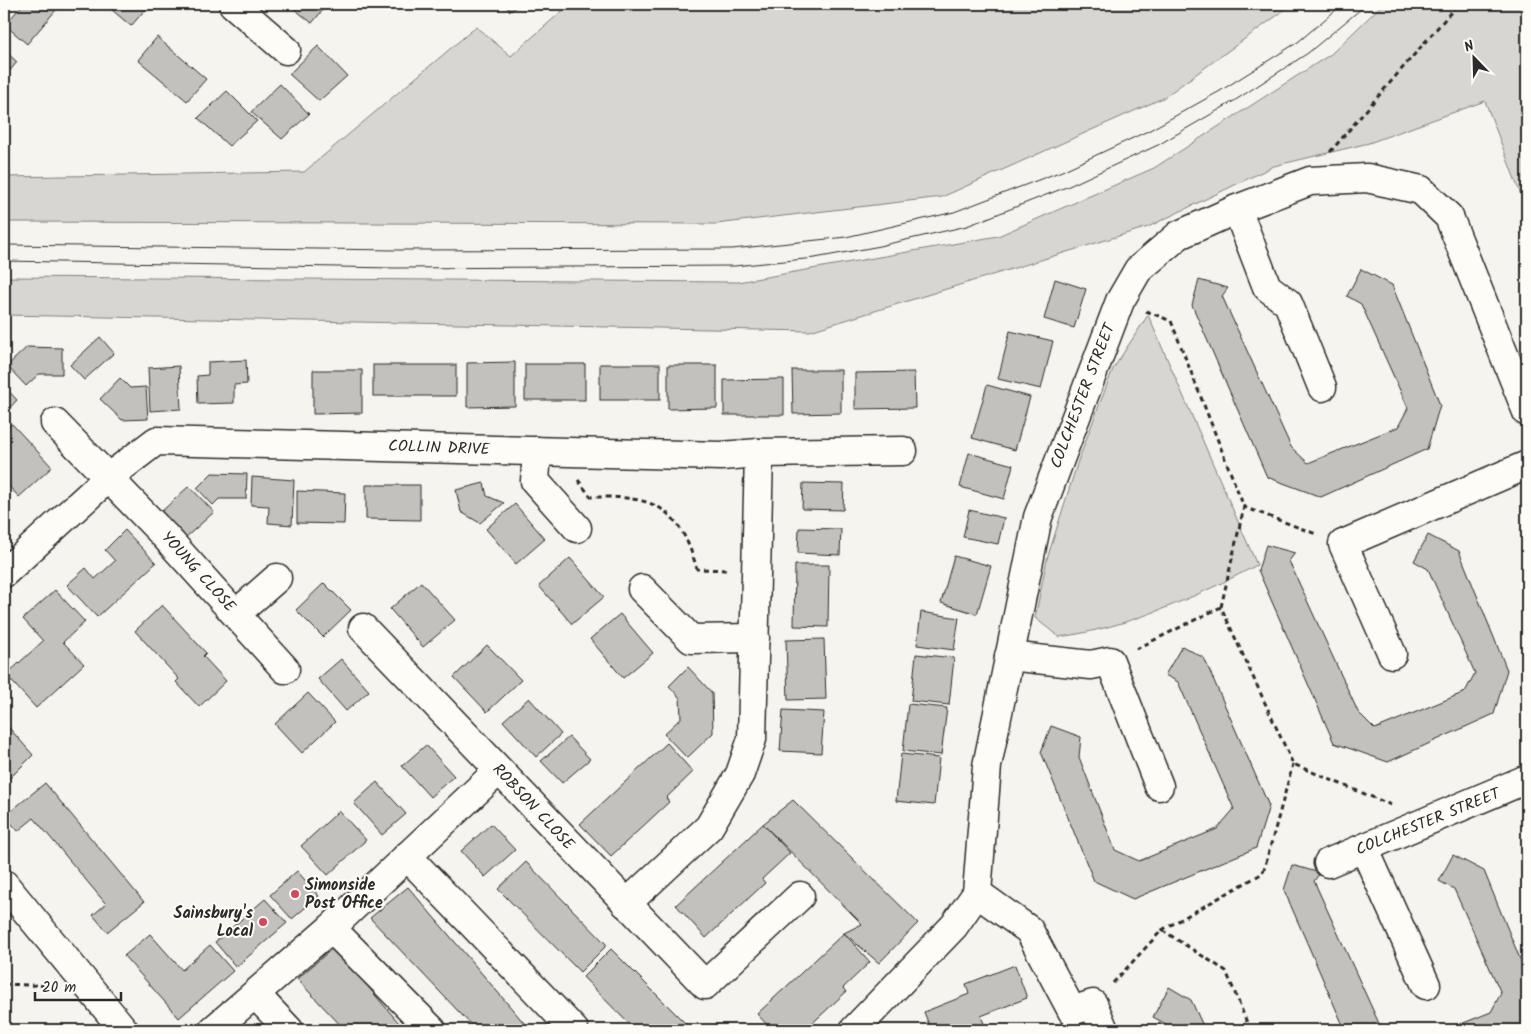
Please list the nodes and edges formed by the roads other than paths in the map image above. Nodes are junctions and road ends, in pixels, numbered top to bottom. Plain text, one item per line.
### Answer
1 (233, 4) edge
2 (286, 50) dead end
3 (1237, 209) junction
4 (1322, 387) dead end
5 (1527, 412) edge
6 (55, 423) dead end
7 (547, 451) junction
8 (903, 451) dead end
9 (759, 453) junction
10 (1527, 465) edge
11 (109, 477) junction
12 (576, 528) dead end
13 (4, 573) edge
14 (277, 578) dead end
15 (642, 589) dead end
16 (236, 614) junction
17 (363, 628) dead end
18 (755, 638) junction
19 (1392, 654) dead end
20 (1009, 656) junction
21 (285, 669) dead end
22 (498, 770) junction
23 (1527, 779) edge
24 (1159, 786) dead end
25 (1364, 848) junction
26 (407, 856) junction
27 (1328, 863) dead end
28 (4, 884) edge
29 (977, 893) junction
30 (800, 896) dead end
31 (626, 904) junction
32 (331, 928) junction
33 (1426, 985) dead end
34 (255, 994) junction
35 (124, 1030) edge
36 (213, 1030) edge
37 (289, 1030) edge
38 (432, 1030) edge
39 (574, 1030) edge
40 (854, 1030) edge
41 (1104, 1030) edge

1 - 2 street
3 - 4 street
3 - 5 street, COLCHESTER STREET
3 - 20 street, COLCHESTER STREET
6 - 11 street, YOUNG CLOSE
7 - 9 street, COLLIN DRIVE
7 - 11 street, COLLIN DRIVE
7 - 12 street
8 - 9 street, COLLIN DRIVE
9 - 18 street
10 - 19 street
11 - 13 street
11 - 16 street, YOUNG CLOSE
14 - 16 street
15 - 18 street
16 - 21 street, YOUNG CLOSE
17 - 22 street, ROBSON CLOSE
18 - 31 street
20 - 24 street
20 - 29 street, COLCHESTER STREET
22 - 26 street
22 - 31 street, ROBSON CLOSE
23 - 25 street, COLCHESTER STREET
25 - 27 street, COLCHESTER STREET
25 - 33 street
26 - 32 street
26 - 39 street
28 - 35 street
29 - 40 street
29 - 41 street
30 - 31 street, ROBSON CLOSE
32 - 34 street
32 - 38 street
34 - 36 street
34 - 37 street

